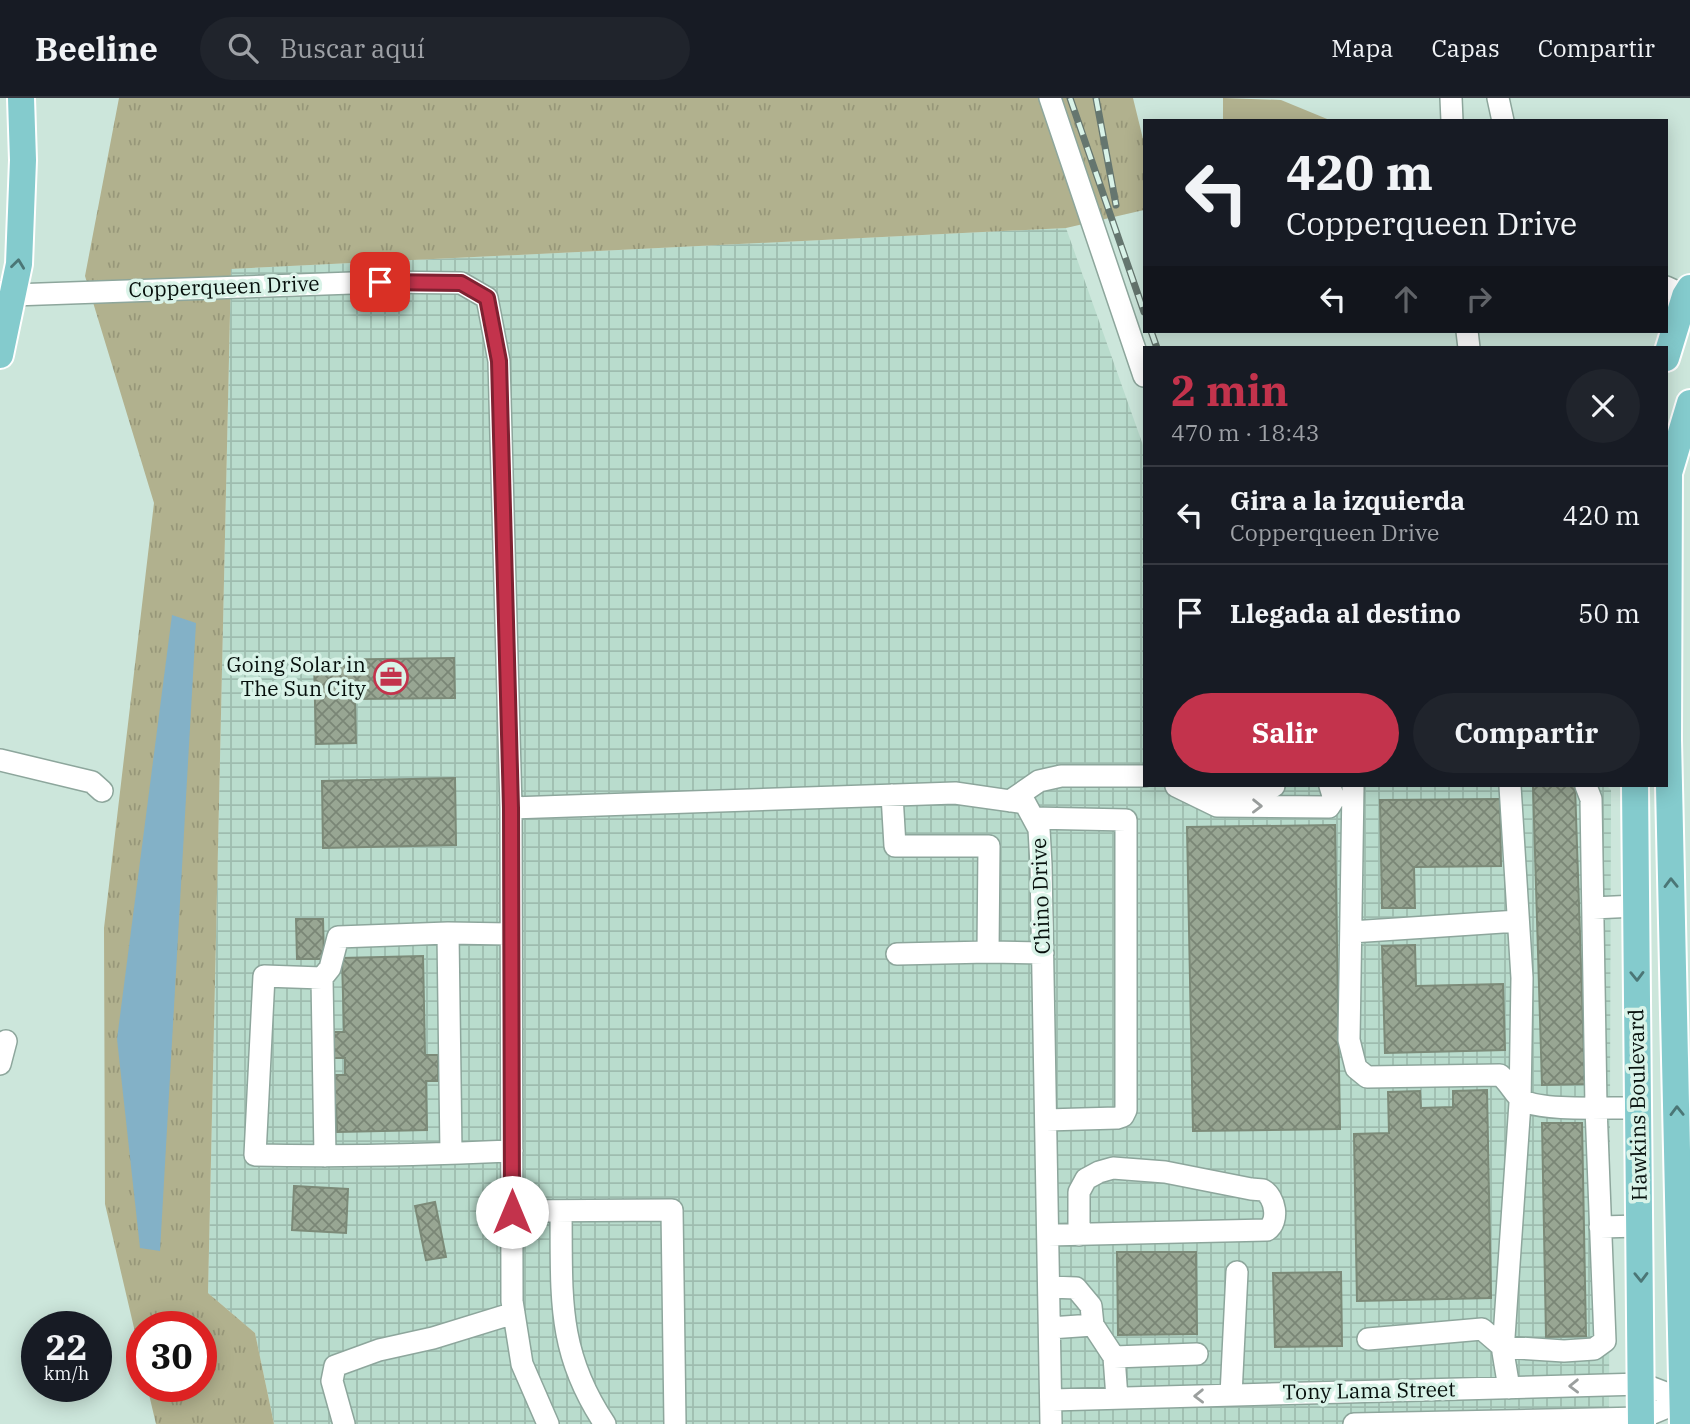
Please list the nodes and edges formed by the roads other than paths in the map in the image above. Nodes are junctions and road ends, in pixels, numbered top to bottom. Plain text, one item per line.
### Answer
1 (21, 98) edge
2 (1050, 98) edge
3 (1451, 98) edge
4 (1497, 98) edge
5 (1452, 119) edge
6 (1502, 119) edge
7 (1683, 292) edge
8 (7, 293) edge
9 (1668, 351) edge
10 (0, 355) edge
11 (1143, 373) edge
12 (1690, 403) edge
13 (1668, 606) edge
14 (0, 760) edge
15 (1668, 775) edge
16 (1143, 776) edge
17 (1240, 787) edge
18 (1330, 787) edge
19 (1353, 787) edge
20 (1510, 787) edge
21 (1586, 787) edge
22 (1634, 787) edge
23 (1184, 789) edge
24 (102, 791) dead end
25 (892, 795) junction
26 (1010, 801) junction
27 (511, 808) junction
28 (1033, 818) junction
29 (1636, 906) junction
30 (1593, 908) junction
31 (1518, 921) junction
32 (1351, 932) junction
33 (448, 933) junction
34 (511, 934) junction
35 (988, 952) junction
36 (1043, 953) junction
37 (897, 954) dead end
38 (322, 978) junction
39 (6, 1041) dead end
40 (0, 1064) edge
41 (1520, 1099) junction
42 (1596, 1107) junction
43 (1638, 1108) junction
44 (1046, 1120) junction
45 (512, 1151) junction
46 (451, 1153) junction
47 (325, 1156) junction
48 (561, 1211) junction
49 (512, 1212) junction
50 (1640, 1226) junction
51 (1600, 1227) junction
52 (1048, 1235) junction
53 (1079, 1235) junction
54 (1237, 1272) dead end
55 (1050, 1287) junction
56 (514, 1313) junction
57 (1093, 1325) junction
58 (1050, 1328) junction
59 (1368, 1339) dead end
60 (1503, 1347) junction
61 (1196, 1354) dead end
62 (1114, 1357) junction
63 (1642, 1384) junction
64 (1508, 1388) junction
65 (1231, 1395) junction
66 (1117, 1398) junction
67 (1052, 1399) junction
68 (1686, 1408) edge
69 (1641, 1421) edge
70 (1431, 1423) edge
71 (344, 1424) edge
72 (548, 1424) edge
73 (606, 1424) edge
74 (675, 1424) edge
75 (1051, 1424) edge
76 (1354, 1424) edge
77 (1392, 1424) edge

8 -> 1 main road
2 - 11 street
3 - 5 street
4 - 6 street
7 - 9 main road
8 - 10 main road
8 - 27 street, Copperqueen Drive
12 - 13 main road, Hawkins Boulevard
14 - 24 street
68 -> 15 main road, Hawkins Boulevard
16 - 26 street
17 - 23 street
23 -> 18 street
19 - 32 street
20 - 31 street
21 - 30 street
22 - 29 main road, Hawkins Boulevard
25 - 26 street, Chino Drive
25 - 27 street, Chino Drive
25 - 35 street
26 - 28 street, Chino Drive
27 - 34 street, Copperqueen Drive
28 - 36 street, Chino Drive
28 - 44 street
29 - 30 street
29 -> 43 main road, Hawkins Boulevard
30 - 42 street
31 - 32 street
31 - 41 street
32 - 41 street
33 - 34 street
33 - 38 street
33 - 46 street
34 - 45 street, Copperqueen Drive
35 - 36 street
35 - 37 street
36 - 44 street, Chino Drive
38 - 47 street
38 - 47 street
39 - 40 street
41 - 42 street
41 - 60 street
42 - 43 street
42 - 51 street
43 - 50 main road, Hawkins Boulevard
44 - 52 street, Chino Drive
45 - 46 street
45 - 49 street, Copperqueen Drive
46 - 47 street
48 - 49 street
48 - 73 street
48 - 74 street
49 - 56 street, Copperqueen Drive
50 - 51 street
50 -> 63 main road, Hawkins Boulevard
51 - 60 street
52 - 53 street
52 - 55 street, Chino Drive
53 - 53 street
54 - 65 street
55 - 57 street
55 - 58 street, Chino Drive
56 - 71 street
56 - 72 street, Copperqueen Drive
57 - 58 street
57 - 62 street
58 - 67 street, Chino Drive
59 - 60 street
60 - 64 street
61 - 62 street
62 - 66 street
63 -> 64 street, Tony Lama Street
63 - 68 street, Tony Lama Street
63 - 69 main road, Hawkins Boulevard
64 - 65 street, Tony Lama Street
65 -> 66 street, Tony Lama Street
66 - 67 street, Tony Lama Street
67 - 75 street, Chino Drive
68 - 69 street, Tony Lama Street
69 - 70 street, Tony Lama Street
70 - 77 street, Tony Lama Street
76 - 77 street, Tony Lama Street

